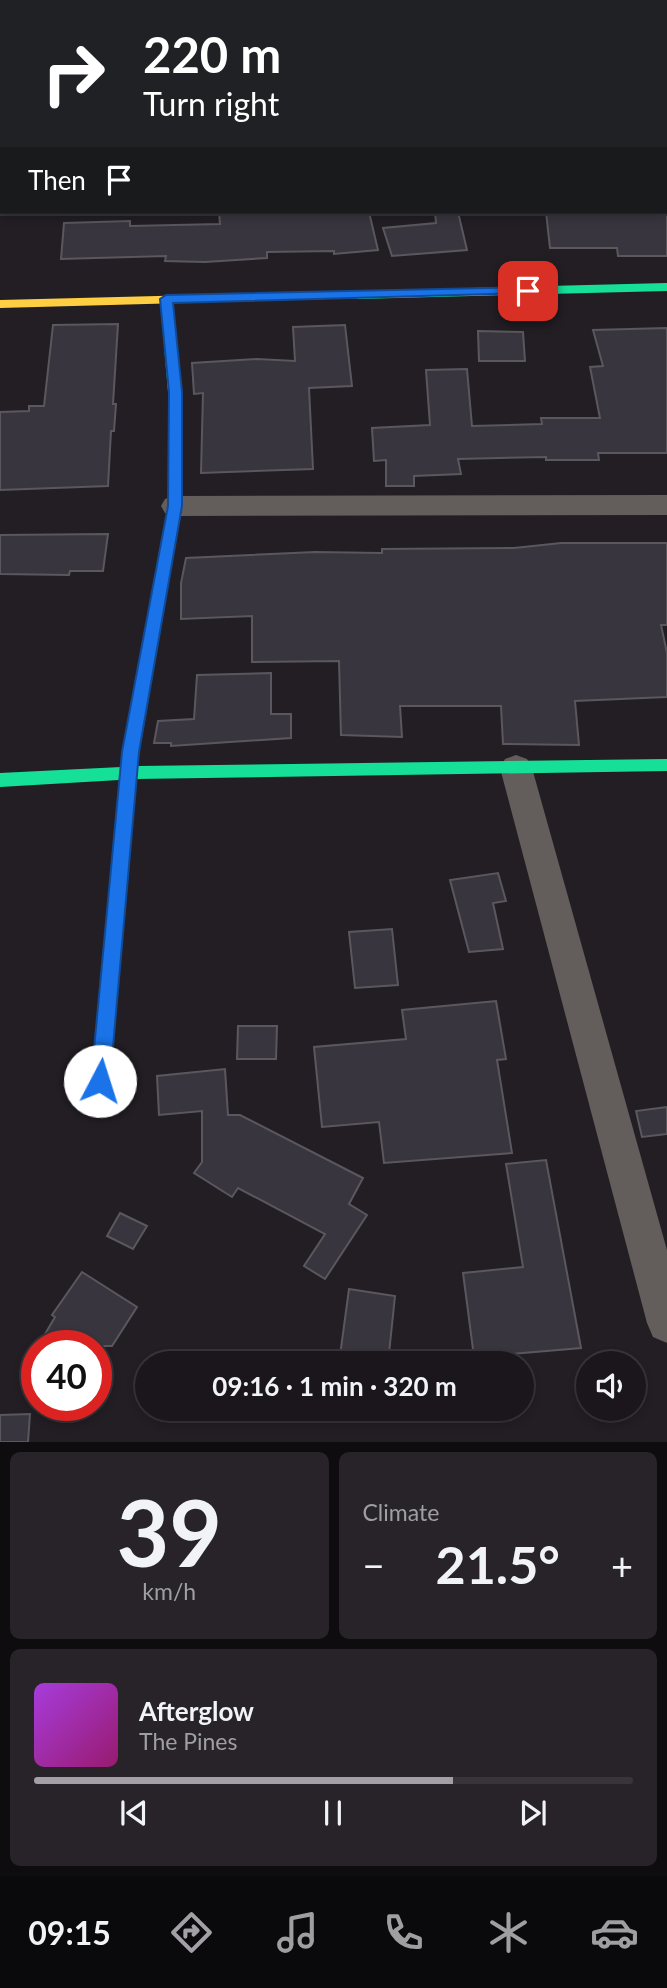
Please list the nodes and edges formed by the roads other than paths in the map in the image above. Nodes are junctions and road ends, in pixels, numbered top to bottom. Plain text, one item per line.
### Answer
1 (667, 287) edge
2 (166, 299) junction
3 (0, 304) edge
4 (667, 505) edge
5 (175, 506) junction
6 (667, 765) edge
7 (516, 768) junction
8 (129, 773) junction
9 (0, 780) edge
10 (100, 1081) dead end
11 (667, 1323) edge

1 - 2 street
2 - 3 street
2 - 5 street
4 - 5 street
5 - 8 street
6 - 7 street
7 - 8 street
7 - 11 street
8 - 9 street
8 - 10 street

